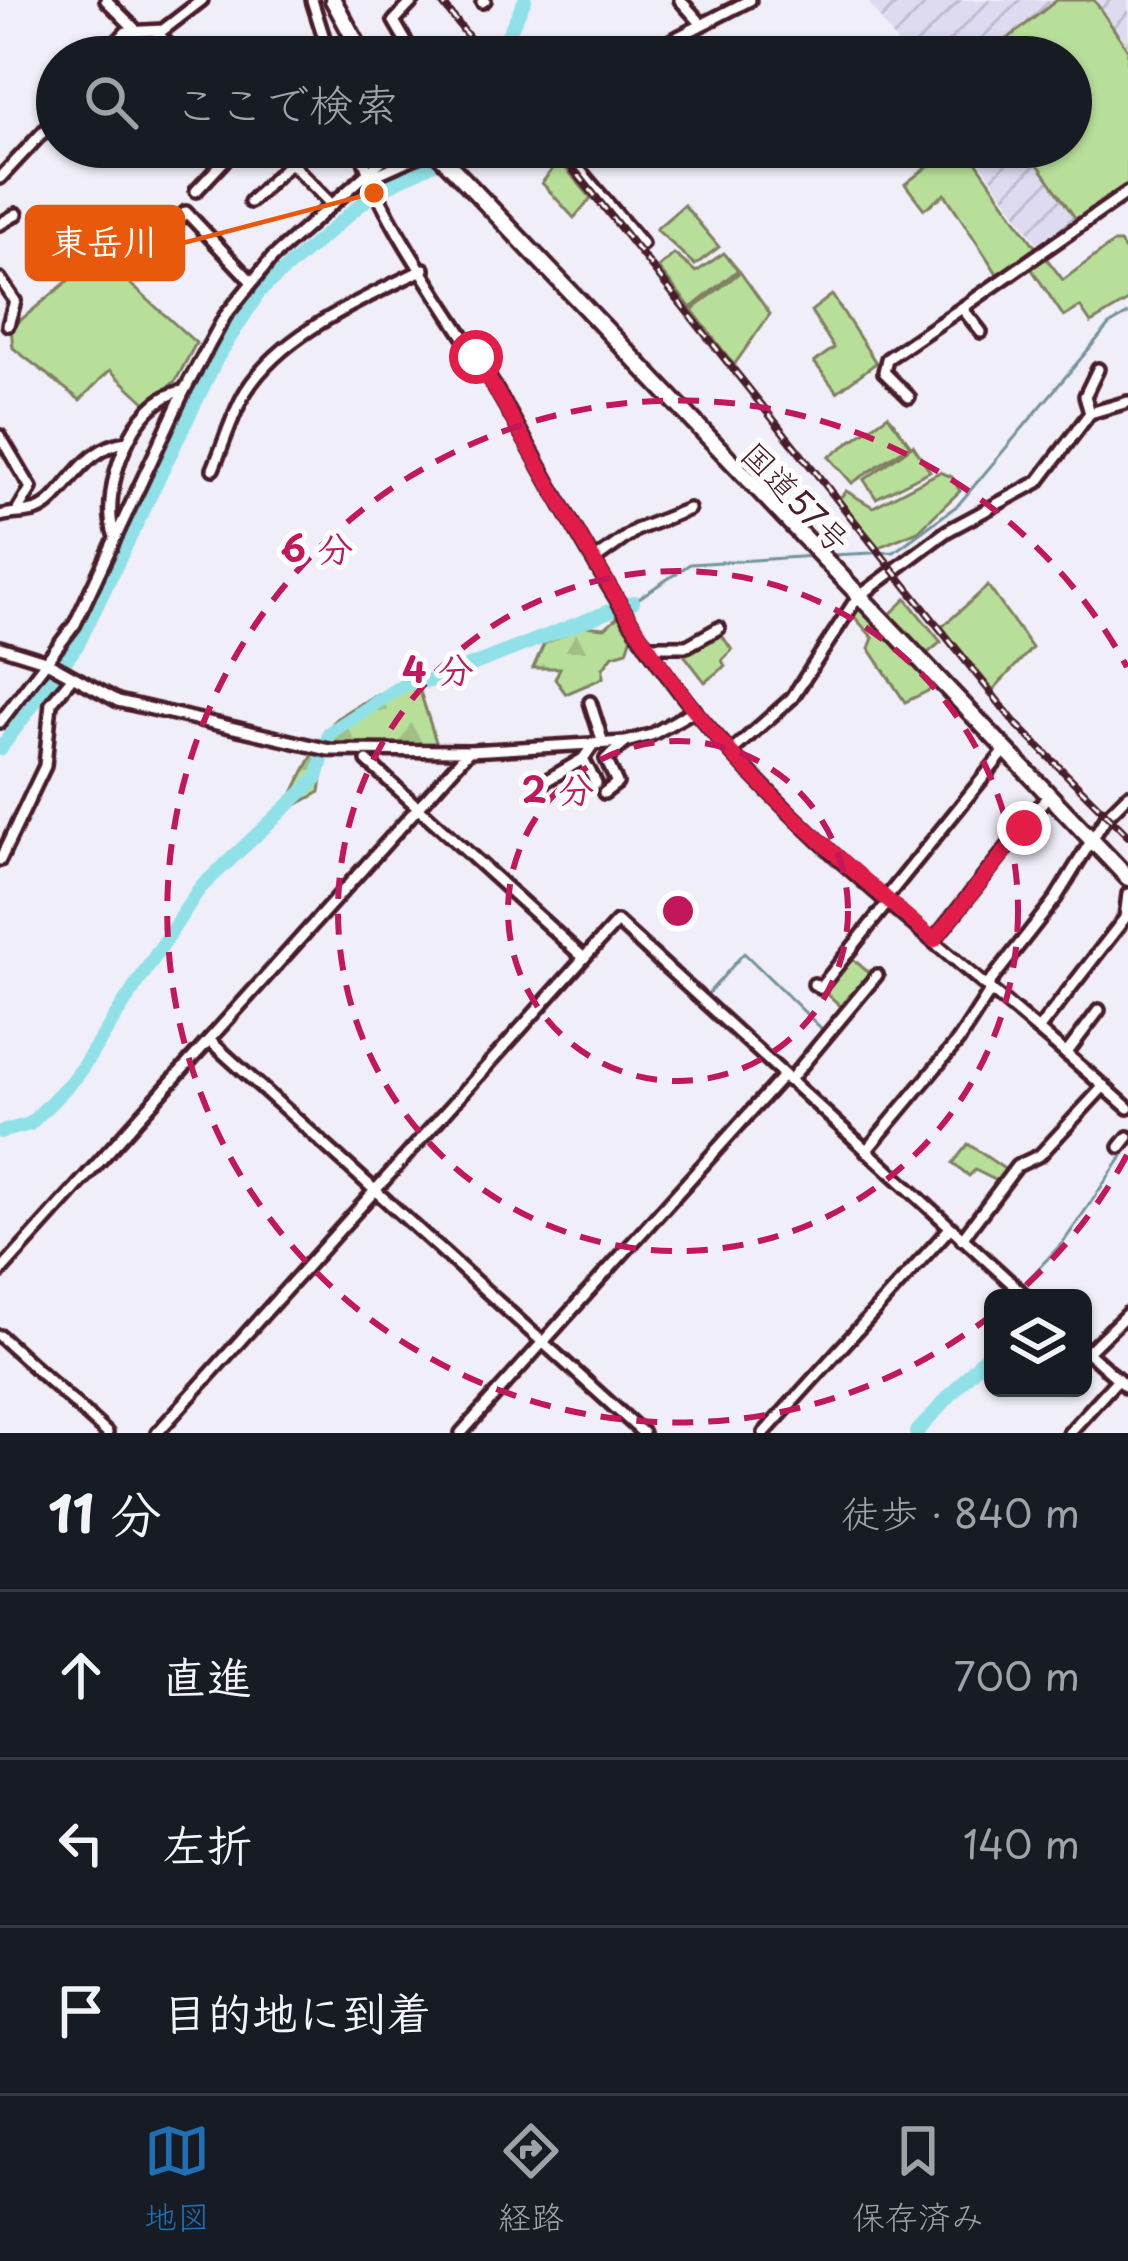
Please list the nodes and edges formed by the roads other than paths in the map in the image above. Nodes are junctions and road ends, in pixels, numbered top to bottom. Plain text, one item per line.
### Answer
1 (106, 0) edge
2 (202, 0) edge
3 (333, 0) edge
4 (414, 0) edge
5 (680, 0) edge
6 (750, 0) edge
7 (315, 2) edge
8 (698, 20) dead end
9 (134, 28) junction
10 (156, 32) junction
11 (126, 36) edge
12 (160, 36) edge
13 (324, 36) edge
14 (353, 36) edge
15 (403, 36) edge
16 (680, 36) edge
17 (36, 140) edge
18 (0, 154) edge
19 (13, 166) junction
20 (217, 168) edge
21 (285, 168) edge
22 (295, 168) edge
23 (367, 168) edge
24 (377, 168) edge
25 (389, 168) edge
26 (452, 168) edge
27 (578, 168) edge
28 (370, 176) junction
29 (0, 178) edge
30 (196, 191) dead end
31 (1128, 192) edge
32 (250, 202) dead end
33 (331, 204) junction
34 (16, 214) dead end
35 (3, 229) edge
36 (165, 232) dead end
37 (642, 244) dead end
38 (424, 269) junction
39 (0, 278) edge
40 (251, 281) junction
41 (962, 308) junction
42 (8, 325) dead end
43 (981, 332) dead end
44 (1098, 369) dead end
45 (184, 391) junction
46 (909, 397) dead end
47 (1128, 402) edge
48 (1090, 413) junction
49 (0, 436) edge
50 (127, 442) junction
51 (213, 469) dead end
52 (689, 509) dead end
53 (18, 510) junction
54 (0, 516) edge
55 (114, 536) junction
56 (597, 558) junction
57 (857, 598) junction
58 (719, 628) dead end
59 (652, 646) junction
60 (0, 647) edge
61 (45, 661) junction
62 (70, 680) junction
63 (590, 702) dead end
64 (695, 710) junction
65 (0, 722) edge
66 (626, 742) junction
67 (598, 743) junction
68 (469, 751) junction
69 (731, 752) junction
70 (1004, 752) junction
71 (583, 760) junction
72 (367, 761) dead end
73 (542, 783) dead end
74 (596, 783) dead end
75 (604, 793) dead end
76 (1128, 795) edge
77 (1047, 797) junction
78 (417, 809) junction
79 (1090, 842) junction
80 (0, 860) edge
81 (1128, 878) edge
82 (1128, 894) edge
83 (887, 899) junction
84 (934, 940) junction
85 (584, 958) junction
86 (878, 975) dead end
87 (814, 984) dead end
88 (989, 988) junction
89 (1099, 1010) dead end
90 (1038, 1030) junction
91 (209, 1040) junction
92 (1066, 1054) junction
93 (786, 1078) junction
94 (1104, 1086) junction
95 (1127, 1089) edge
96 (1124, 1104) edge
97 (1128, 1136) edge
98 (1120, 1147) dead end
99 (866, 1151) junction
100 (374, 1192) junction
101 (950, 1228) junction
102 (962, 1239) junction
103 (0, 1272) edge
104 (1018, 1289) edge
105 (1128, 1313) edge
106 (0, 1336) edge
107 (542, 1343) junction
108 (1092, 1345) edge
109 (1092, 1355) edge
110 (1118, 1379) junction
111 (1128, 1388) edge
112 (107, 1433) edge
113 (158, 1433) edge
114 (461, 1433) edge
115 (643, 1433) edge
116 (764, 1433) edge
117 (1069, 1433) edge

1 - 9 street
2 - 10 street
3 - 14 highway
4 - 15 street
5 - 8 street
6 - 16 street
7 - 13 street
9 - 10 street
9 - 11 street
10 - 12 street
17 - 19 street
18 - 19 street
19 - 29 street
20 - 30 street
21 - 32 street
22 - 33 street
23 - 28 street
24 - 28 street
25 - 28 street
26 - 57 highway, 国道57号, bridge
27 - 37 street
28 - 33 street
28 - 38 street
31 - 41 street
33 - 40 street
34 - 35 street
36 - 40 street
38 - 51 street
38 - 56 street
39 - 42 street
40 - 45 street
41 - 43 street
41 - 46 street
44 - 48 street
45 - 50 street
45 - 55 street
47 - 48 street
48 - 57 street
49 - 53 street
50 - 53 street
50 - 55 street
52 - 56 street
53 - 54 street
55 - 61 street
56 - 59 street
57 - 69 street
57 - 70 highway, 国道57号
58 - 59 street
59 - 64 street
60 - 61 street
61 - 62 street
61 - 65 street
62 - 68 street
62 - 80 street
63 - 67 street
64 - 66 street
64 - 69 street
66 - 67 street
66 - 75 street
67 - 68 street
67 - 71 street
68 - 78 street
69 - 83 street
70 - 77 highway, 国道57号
70 - 83 street
71 - 73 street
71 - 74 street
72 - 78 street
76 - 79 street
77 - 79 highway, 国道57号
77 - 84 street
78 - 85 street
78 - 91 street
79 - 81 highway, 国道57号
79 - 88 street
82 - 90 street
83 - 84 street
83 - 87 street
84 - 88 street
85 - 93 street
85 - 100 street
86 - 93 street
88 - 90 street
88 - 99 street
89 - 92 street
90 - 92 street
91 - 100 street
91 - 103 street
92 - 94 street
93 - 99 street
93 - 107 street
94 - 96 street
94 - 102 street
95 - 96 street
97 - 98 street
99 - 101 street
100 - 107 street
100 - 113 street
101 - 102 street
101 - 116 street
102 - 104 street
105 - 108 street
106 - 112 street
107 - 114 street
107 - 115 street
109 - 110 street
110 - 111 street
110 - 117 street

